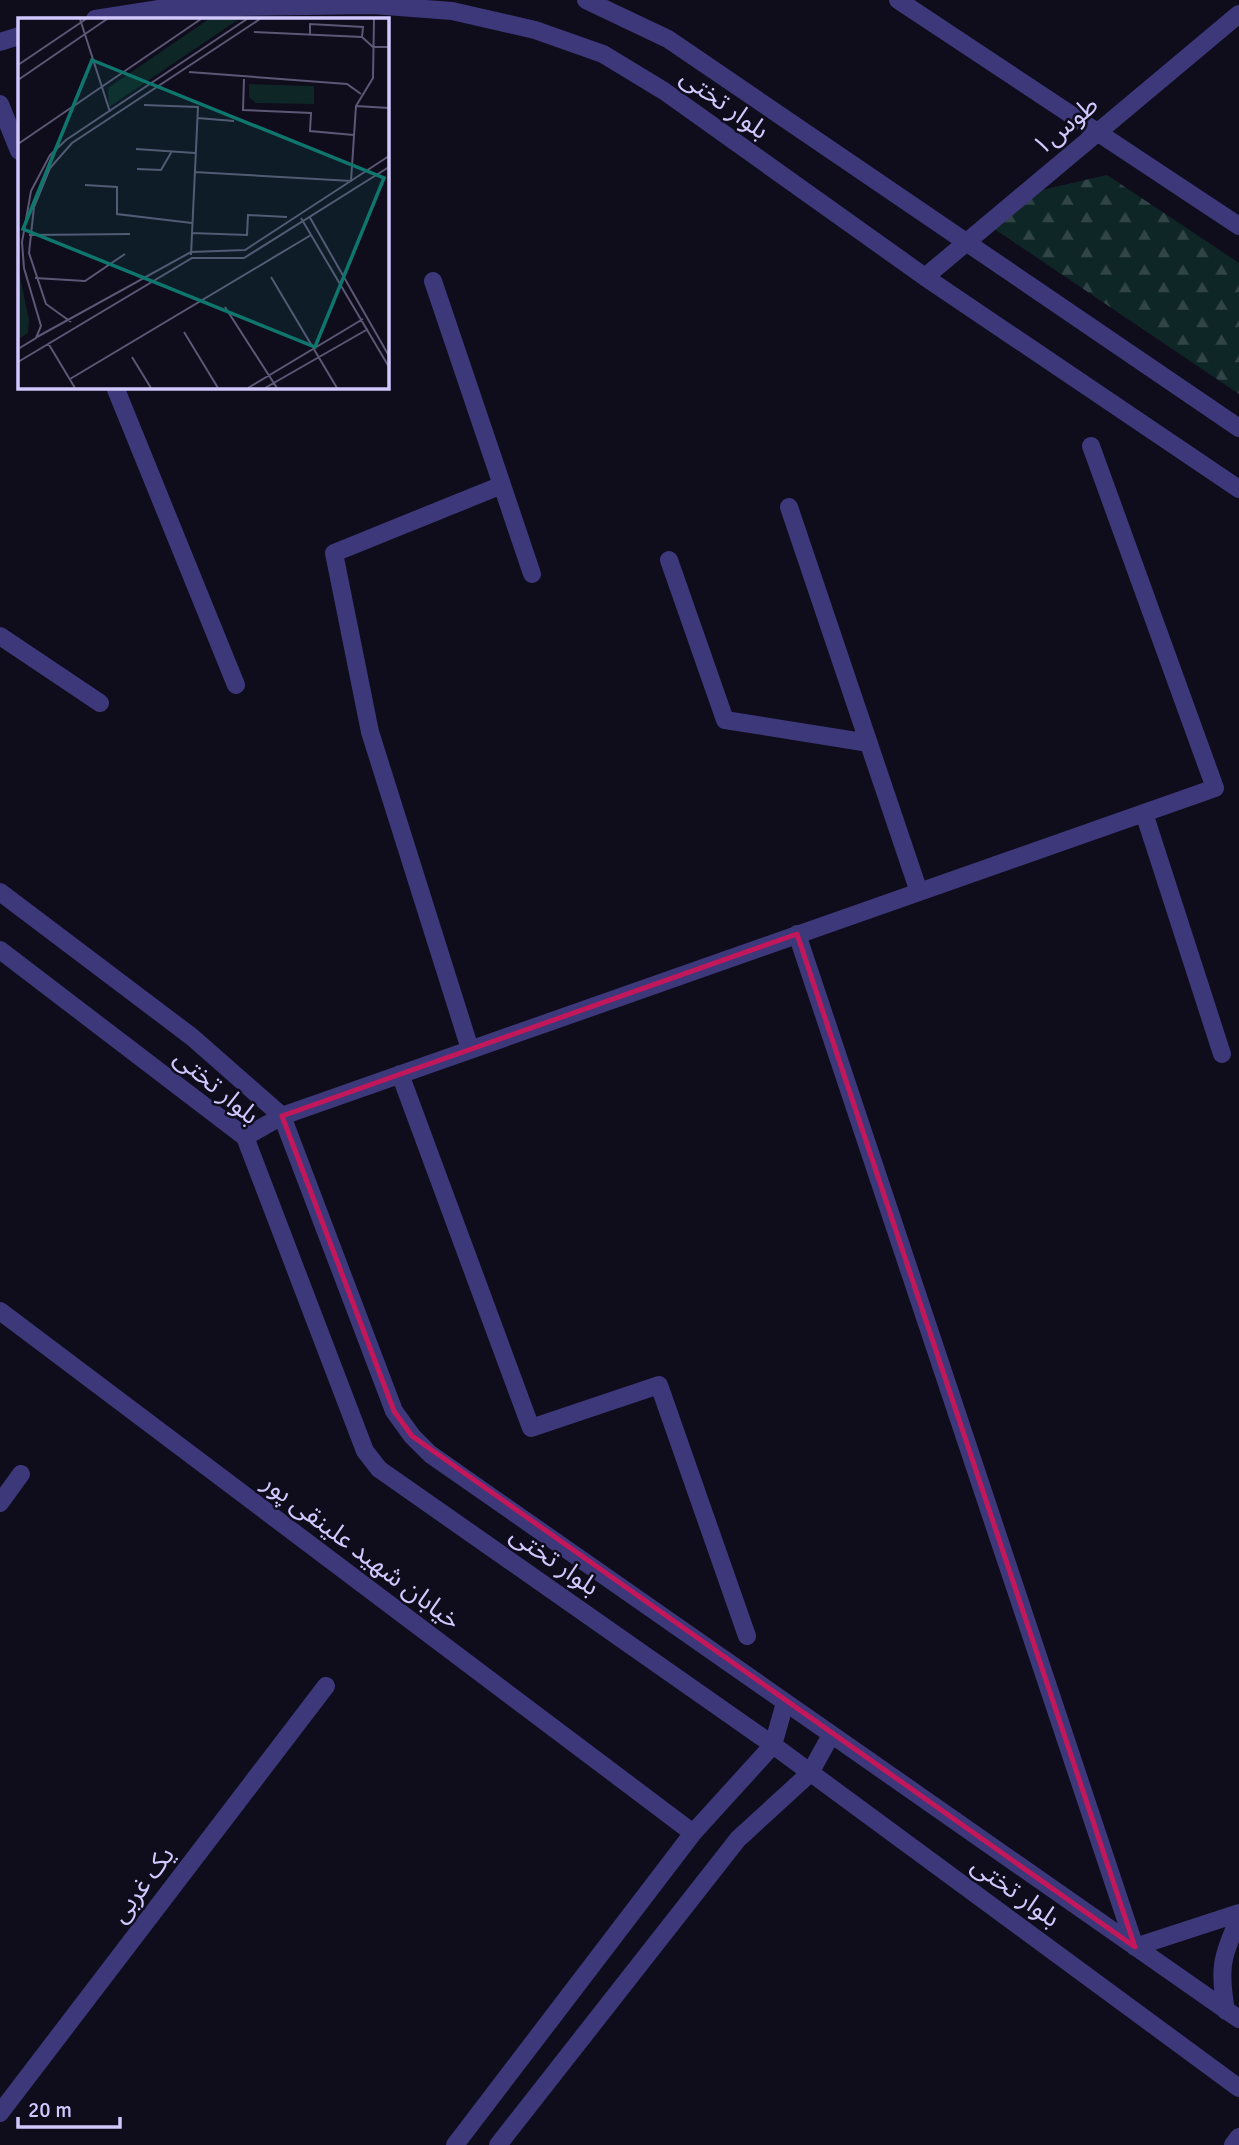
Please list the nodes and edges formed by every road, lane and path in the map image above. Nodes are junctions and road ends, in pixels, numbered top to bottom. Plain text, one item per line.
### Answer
1 (586, 0) edge
2 (898, 0) edge
3 (1239, 14) edge
4 (101, 18) edge
5 (18, 36) edge
6 (0, 42) edge
7 (0, 104) edge
8 (1097, 132) junction
9 (18, 149) edge
10 (1239, 226) edge
11 (966, 243) junction
12 (925, 277) junction
13 (433, 281) dead end
14 (115, 388) edge
15 (1239, 428) edge
16 (1090, 446) dead end
17 (502, 485) junction
18 (1239, 489) edge
19 (789, 507) dead end
20 (669, 560) dead end
21 (532, 574) dead end
22 (0, 636) edge
23 (236, 685) dead end
24 (100, 703) dead end
25 (869, 743) junction
26 (1144, 813) junction
27 (0, 892) edge
28 (919, 892) junction
29 (797, 934) junction
30 (0, 950) edge
31 (470, 1049) junction
32 (1222, 1054) dead end
33 (400, 1074) junction
34 (282, 1115) junction
35 (245, 1137) junction
36 (0, 1311) edge
37 (21, 1474) dead end
38 (0, 1503) edge
39 (747, 1636) dead end
40 (326, 1686) dead end
41 (785, 1703) junction
42 (831, 1735) junction
43 (773, 1745) junction
44 (810, 1773) junction
45 (693, 1833) junction
46 (1239, 1913) edge
47 (1239, 1919) edge
48 (1135, 1947) junction
49 (1233, 2015) edge
50 (1239, 2088) edge
51 (0, 2113) edge
52 (1239, 2137) edge
53 (455, 2145) edge
54 (498, 2145) edge
55 (1233, 2145) edge

1 - 11 street, بلوار تختی
2 - 8 street
3 - 8 street, طوس۱
4 - 12 street, بلوار تختی
5 - 6 street
7 - 9 street
8 - 10 street
8 - 11 street, طوس۱
11 - 12 street, طوس۱
11 - 15 street, بلوار تختی
12 - 18 street, بلوار تختی
13 - 17 street
14 - 23 street
16 - 26 street
17 - 21 street
17 - 31 street
19 - 25 street
20 - 25 street
22 - 24 street
25 - 28 street
26 - 28 street
26 - 32 street
27 - 34 street, بلوار تختی
28 - 29 street
29 - 31 street
29 - 48 street
30 - 35 street, بلوار تختی
31 - 33 street
33 - 34 street
33 - 39 street
34 - 35 street
34 - 41 street, بلوار تختی
35 - 43 street, بلوار تختی
36 - 45 street, خیابان شهید علینقی پور
37 - 38 street
40 - 51 street, یک غربی
41 - 42 street, بلوار تختی
41 - 43 street
42 - 44 street
42 - 48 street, بلوار تختی
43 - 44 street, بلوار تختی
43 - 45 street
44 - 50 street, بلوار تختی
44 - 54 street
45 - 53 street
46 - 48 street
47 - 49 street
48 - 49 street, بلوار تختی
52 - 55 street

